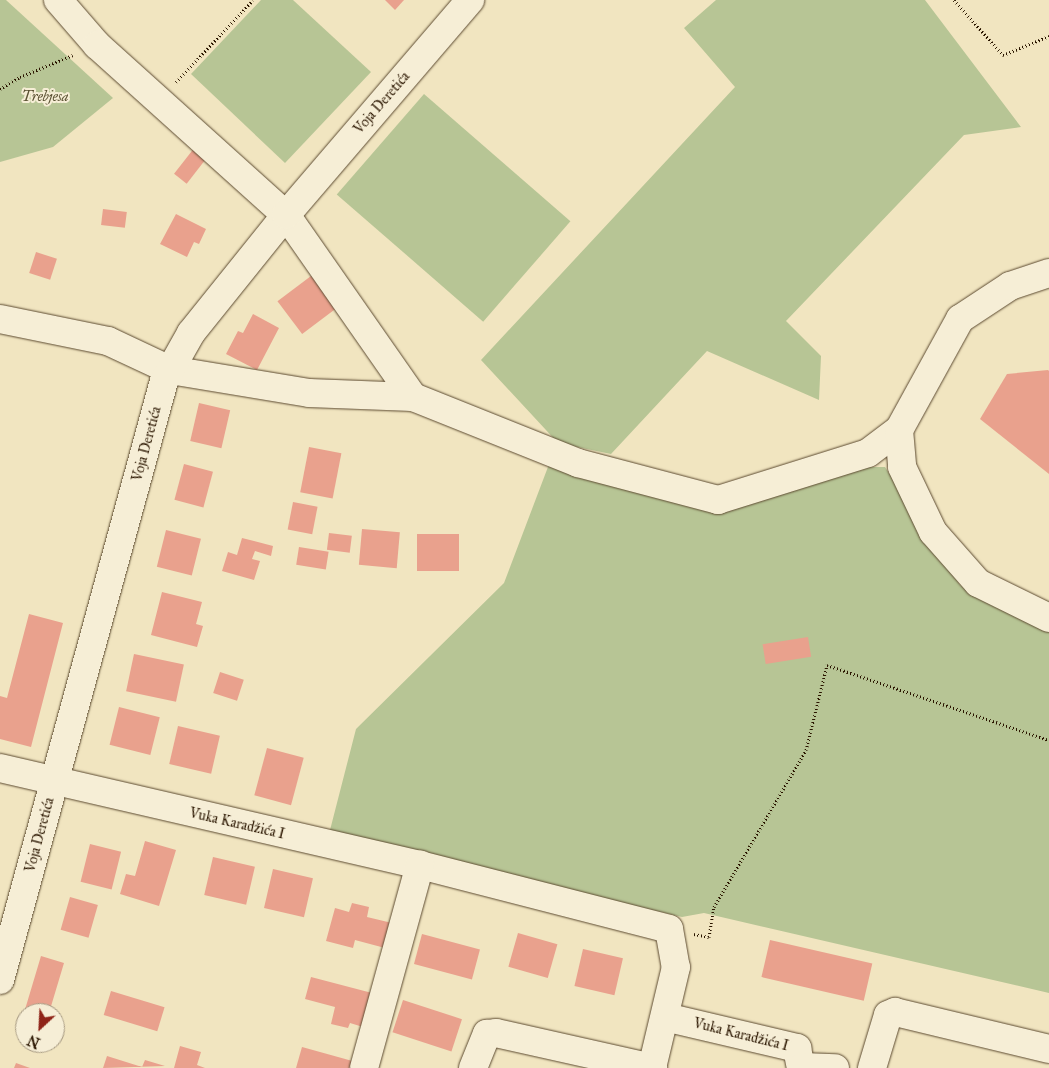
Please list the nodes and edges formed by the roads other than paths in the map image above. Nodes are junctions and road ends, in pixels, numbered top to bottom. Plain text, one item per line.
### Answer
1 (58, 0) edge
2 (470, 0) edge
3 (286, 215) junction
4 (1049, 273) edge
5 (0, 319) edge
6 (170, 370) junction
7 (413, 398) junction
8 (899, 430) junction
9 (1049, 618) edge
10 (0, 768) edge
11 (54, 783) junction
12 (420, 865) junction
13 (0, 980) edge
14 (665, 1016) junction
15 (1049, 1049) edge
16 (802, 1067) edge
17 (364, 1068) edge
18 (473, 1068) edge
19 (652, 1068) edge
20 (835, 1068) edge
21 (872, 1068) edge

1 - 3 street
2 - 3 street, Voja Deretića
3 - 6 street, Voja Deretića
3 - 7 street
4 - 8 street
5 - 6 street
6 - 7 street
6 - 11 street, Voja Deretića
7 - 8 street
8 - 9 street
10 - 11 street, Vuka Karadžića I
11 - 12 street, Vuka Karadžića I
11 - 13 street, Voja Deretića
12 - 14 street, Vuka Karadžića I
12 - 17 street
14 - 16 street, Vuka Karadžića I
14 - 19 street
15 - 21 street
16 - 20 street
18 - 19 street

